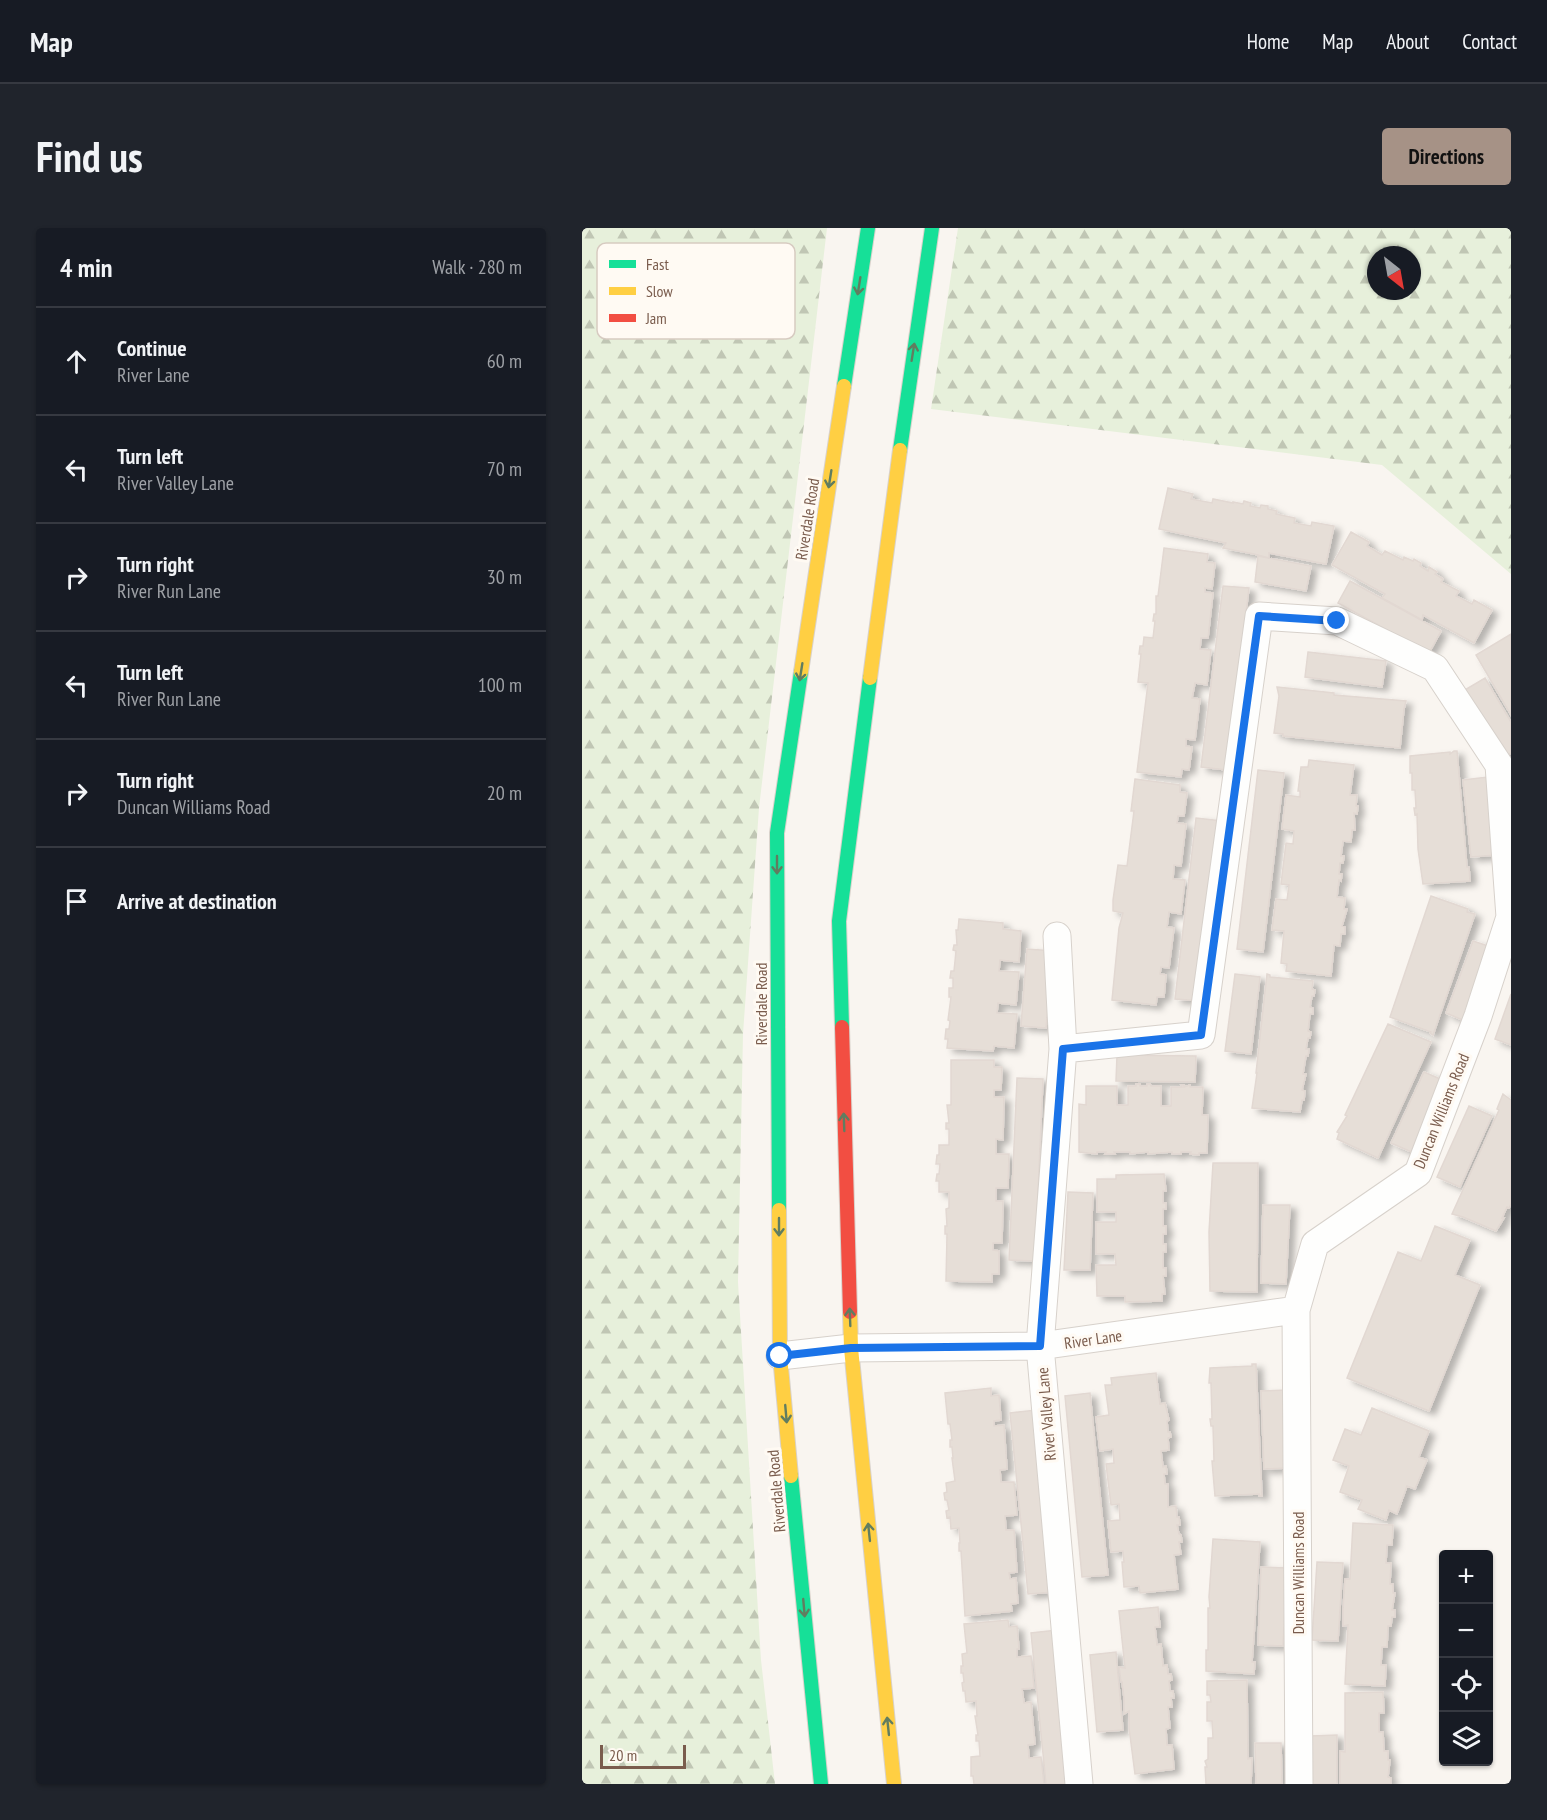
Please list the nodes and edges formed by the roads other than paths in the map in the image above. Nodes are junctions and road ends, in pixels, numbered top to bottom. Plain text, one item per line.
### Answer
1 (867, 228) edge
2 (932, 228) edge
3 (1057, 936) dead end
4 (1063, 1049) junction
5 (1296, 1310) junction
6 (1040, 1346) junction
7 (851, 1348) junction
8 (780, 1356) junction
9 (821, 1784) edge
10 (894, 1784) edge
11 (1079, 1784) edge
12 (1299, 1784) edge

1 -> 8 street, Riverdale Road
7 -> 2 street
3 - 4 street, River Valley Lane
4 - 5 street, Duncan Williams Road
4 - 6 street, River Valley Lane
5 - 6 street, River Lane
5 - 12 street, Duncan Williams Road
6 - 7 street, River Lane
6 - 11 street, River Valley Lane
7 - 8 street, River Lane
10 -> 7 street
8 -> 9 street, Riverdale Road

